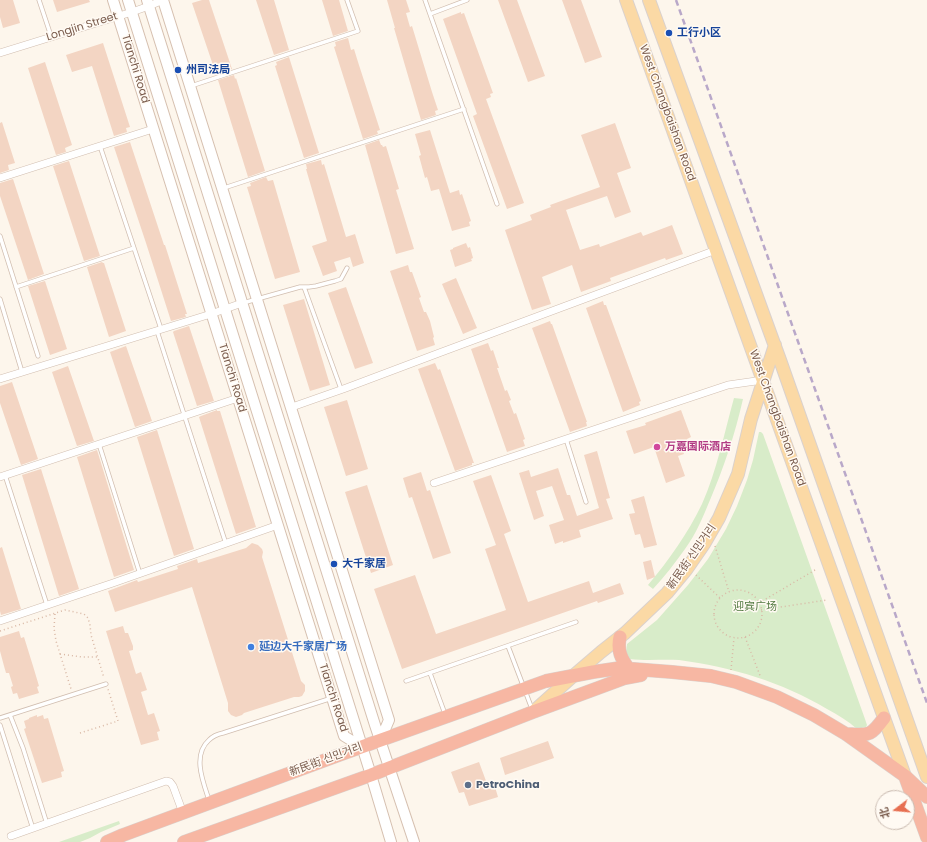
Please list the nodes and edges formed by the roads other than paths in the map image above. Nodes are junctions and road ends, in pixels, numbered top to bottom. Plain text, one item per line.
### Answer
1 (38, 0) edge
2 (113, 0) edge
3 (128, 0) edge
4 (163, 0) edge
5 (347, 0) edge
6 (425, 0) edge
7 (467, 0) edge
8 (626, 0) edge
9 (649, 0) edge
10 (148, 3) edge
11 (132, 12) junction
12 (430, 14) junction
13 (118, 16) junction
14 (51, 36) junction
15 (0, 53) edge
16 (190, 86) junction
17 (464, 109) junction
18 (153, 128) junction
19 (100, 146) junction
20 (0, 178) edge
21 (222, 188) junction
22 (497, 204) dead end
23 (0, 236) edge
24 (134, 248) junction
25 (716, 250) junction
26 (347, 268) dead end
27 (16, 287) junction
28 (304, 287) junction
29 (0, 299) edge
30 (257, 299) junction
31 (242, 303) junction
32 (225, 309) junction
33 (212, 314) junction
34 (159, 330) junction
35 (775, 345) junction
36 (38, 356) dead end
37 (22, 372) junction
38 (0, 379) edge
39 (763, 380) junction
40 (341, 390) junction
41 (238, 398) junction
42 (292, 408) junction
43 (185, 416) junction
44 (566, 439) junction
45 (99, 444) junction
46 (2, 476) edge
47 (434, 483) dead end
48 (586, 502) dead end
49 (278, 525) junction
50 (226, 544) junction
51 (140, 574) junction
52 (47, 605) junction
53 (0, 620) edge
54 (576, 622) dead end
55 (620, 637) junction
56 (508, 646) junction
57 (601, 652) junction
58 (629, 669) junction
59 (663, 671) junction
60 (430, 673) junction
61 (573, 676) junction
62 (406, 681) dead end
63 (546, 681) junction
64 (106, 684) road end
65 (524, 689) junction
66 (332, 698) junction
67 (533, 712) junction
68 (10, 715) junction
69 (446, 717) junction
70 (0, 718) edge
71 (884, 718) junction
72 (0, 726) edge
73 (846, 734) junction
74 (380, 741) junction
75 (362, 747) junction
76 (389, 768) junction
77 (371, 775) junction
78 (905, 776) junction
79 (927, 777) edge
80 (927, 797) edge
81 (210, 803) junction
82 (183, 813) junction
83 (47, 824) junction
84 (33, 828) junction
85 (11, 836) dead end
86 (927, 837) edge
87 (106, 842) edge
88 (184, 842) edge
89 (391, 842) edge
90 (414, 842) edge

1 - 14 lane
2 - 13 main road, Tianchi Road
3 - 11 main road, Tianchi Road
4 - 10 street, Longjin Street
4 - 16 main road
5 - 16 lane
6 - 12 lane
7 - 12 lane
8 - 25 main road, West Changbaishan Road
9 - 35 main road, West Changbaishan Road
10 - 11 street, Longjin Street
10 - 31 main road
11 - 13 street, Longjin Street
11 - 32 main road, Tianchi Road
12 - 17 lane
13 - 14 street, Longjin Street
13 - 18 main road, Tianchi Road
14 - 15 street, Longjin Street
16 - 21 main road
17 - 21 lane
17 - 22 lane
18 - 19 street
18 - 33 main road, Tianchi Road
19 - 20 street
19 - 24 lane
21 - 30 main road
23 - 27 lane
24 - 27 lane
24 - 34 lane
25 - 39 main road, West Changbaishan Road
25 - 40 street
26 - 28 lane
27 - 36 lane
28 - 30 lane
28 - 40 lane
29 - 37 lane
30 - 31 lane
30 - 42 main road
31 - 32 street
31 - 74 main road
32 - 33 street
32 - 75 main road, Tianchi Road
33 - 34 street
33 - 41 main road, Tianchi Road
34 - 37 street
34 - 43 lane
35 - 39 main road, 新民街 신민거리
35 - 79 main road, West Changbaishan Road
37 - 38 street
39 - 44 street
39 - 55 main road, 新民街 신민거리
39 - 71 main road, West Changbaishan Road
40 - 42 street
41 - 43 street
41 - 49 main road, Tianchi Road
42 - 74 main road
43 - 45 street
43 - 50 lane
44 - 47 street
44 - 48 lane
45 - 46 street
45 - 51 lane
46 - 52 lane
49 - 50 street
49 - 66 main road, Tianchi Road
50 - 51 street
51 - 52 street
52 - 53 street
54 - 56 lane
55 - 57 main road, 新民街 신민거리
55 - 58 highway
56 - 60 lane
56 - 65 lane
57 - 61 main road, 新民街 신민거리
57 - 63 main road, 新民街 신민거리
58 - 59 highway, 新民街 신민거리
58 - 61 highway, 新民街 신민거리
59 - 67 highway, 新民街 신민거리
59 - 73 highway, 新民街 신민거리
60 - 62 lane
60 - 69 lane
61 - 63 highway, 新民街 신민거리
61 - 67 main road, 新民街 신민거리
63 - 65 highway, 新民街 신민거리
64 - 68 lane
65 - 67 lane
65 - 69 highway, 新民街 신민거리
66 - 75 main road, Tianchi Road
66 - 81 lane
67 - 76 highway, 新民街 신민거리
68 - 70 lane
68 - 83 lane
69 - 74 highway, 新民街 신민거리
71 - 73 highway
71 - 78 main road, West Changbaishan Road
72 - 84 lane
73 - 78 highway, 新民街 신민거리
74 - 75 highway, 新民街 신민거리
74 - 76 main road
75 - 77 main road, Tianchi Road
75 - 81 highway, 新民街 신민거리
76 - 77 highway, 新民街 신민거리
76 - 90 main road
77 - 88 highway, 新民街 신민거리
77 - 89 main road, Tianchi Road
78 - 80 highway, 新民街 신민거리
78 - 86 highway, West Changbaishan Road
81 - 82 highway, 新民街 신민거리
82 - 83 street
82 - 87 highway, 新民街 신민거리
83 - 84 street
84 - 85 street

